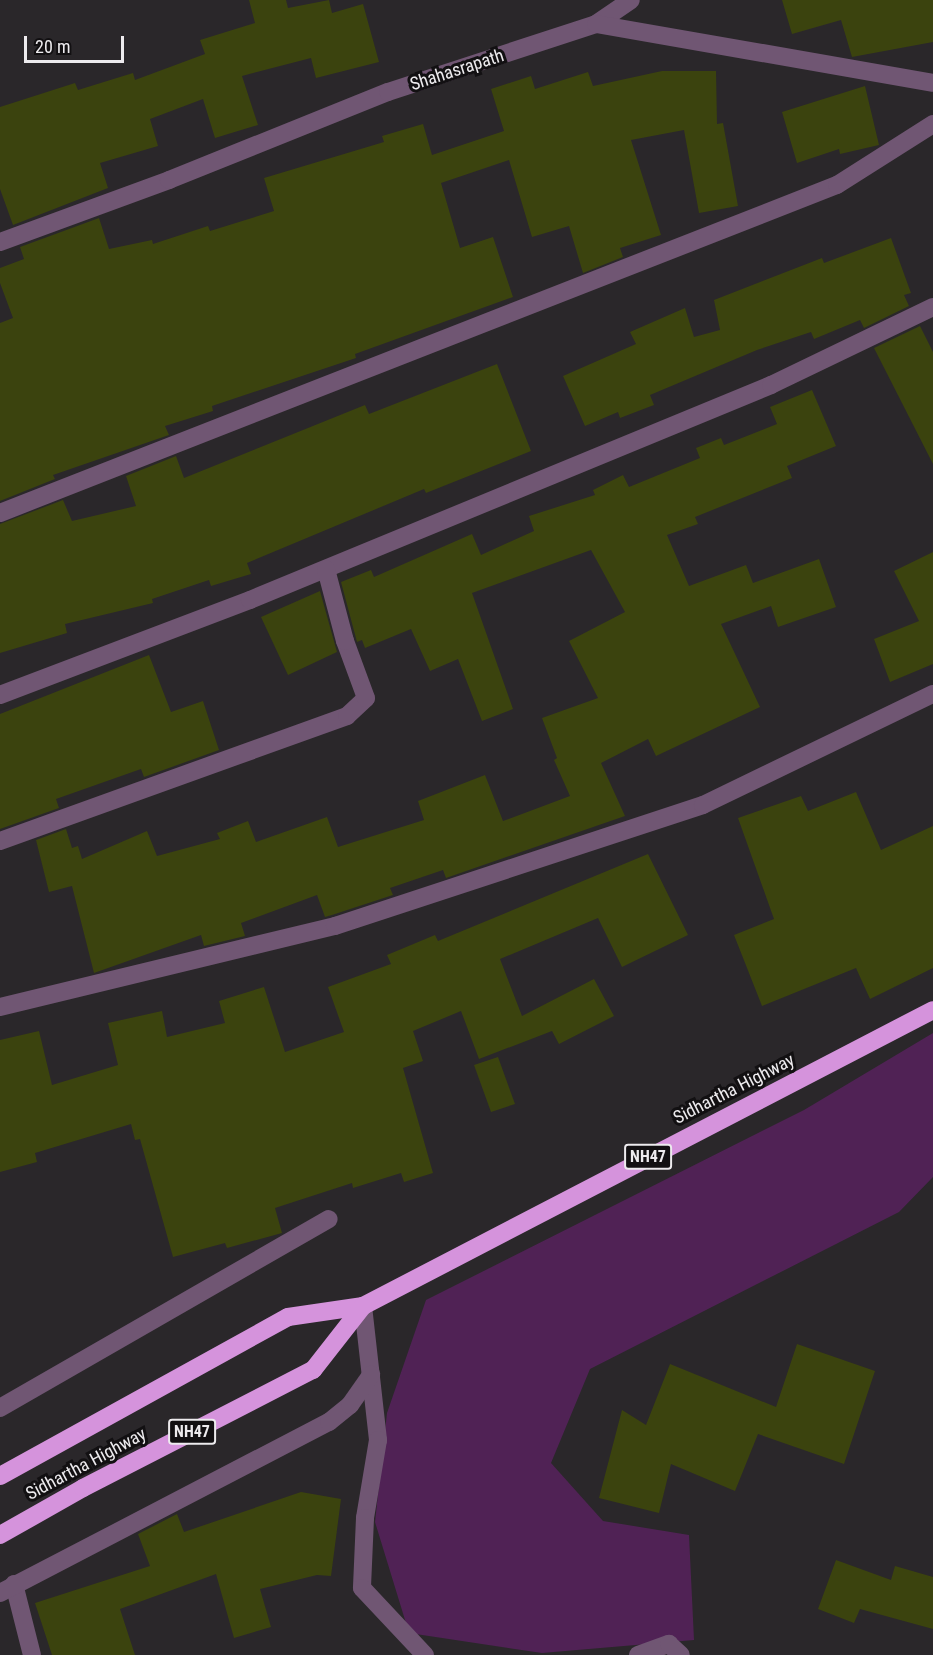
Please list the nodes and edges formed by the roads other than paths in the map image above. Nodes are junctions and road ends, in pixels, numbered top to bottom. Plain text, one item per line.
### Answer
1 (631, 0) edge
2 (596, 24) junction
3 (933, 83) edge
4 (933, 124) edge
5 (0, 242) edge
6 (933, 307) edge
7 (0, 513) edge
8 (326, 569) junction
9 (933, 694) edge
10 (0, 695) edge
11 (0, 841) edge
12 (0, 1007) edge
13 (933, 1010) edge
14 (329, 1219) dead end
15 (363, 1305) junction
16 (371, 1375) junction
17 (0, 1408) edge
18 (0, 1476) edge
19 (0, 1535) edge
20 (7, 1588) edge
21 (32, 1655) edge
22 (425, 1655) edge
23 (638, 1655) edge
24 (681, 1655) edge

1 - 2 street
2 - 3 street, Shahasrapath
2 - 5 street, Shahasrapath
4 - 7 street
6 - 8 street
8 - 10 street
8 - 11 street
9 - 12 street
13 - 15 highway, Sidhartha Highway / NH47
14 - 17 street
15 - 16 street
15 - 18 highway, Sidhartha Highway / NH47
15 - 19 highway, Sidhartha Highway / NH47
16 - 20 street
16 - 22 street
20 - 21 street
23 - 24 street

